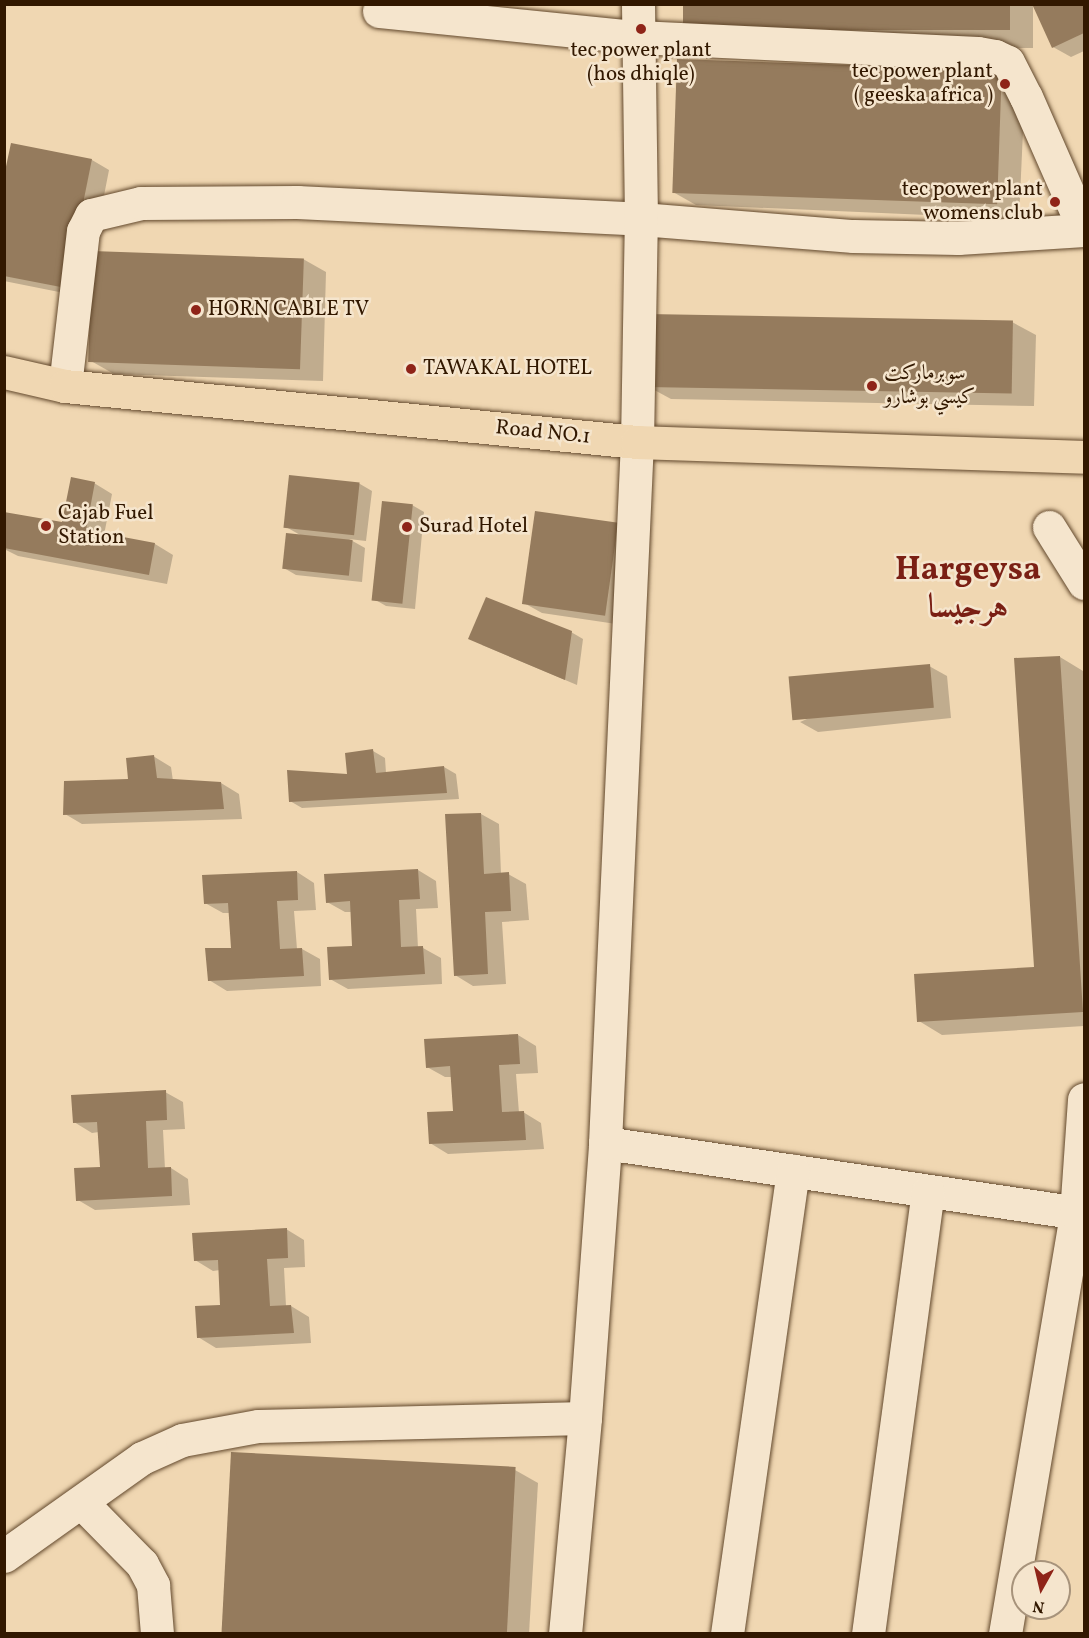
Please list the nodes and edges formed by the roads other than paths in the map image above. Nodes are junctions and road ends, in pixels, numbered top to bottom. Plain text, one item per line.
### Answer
1 (638, 4) edge
2 (379, 11) dead end
3 (637, 37) junction
4 (641, 219) junction
5 (1084, 229) edge
6 (4, 372) edge
7 (65, 386) junction
8 (637, 442) junction
9 (1084, 457) edge
10 (1049, 527) dead end
11 (1084, 583) edge
12 (1084, 1099) edge
13 (605, 1143) junction
14 (793, 1172) junction
15 (928, 1192) junction
16 (1080, 1214) edge
17 (585, 1418) junction
18 (81, 1502) junction
19 (4, 1556) edge
20 (158, 1634) edge
21 (565, 1634) edge
22 (728, 1634) edge
23 (868, 1634) edge
24 (1005, 1634) edge

1 - 3 street
2 - 3 street
3 - 4 street
3 - 5 street
4 - 5 street
4 - 7 street
4 - 8 street
6 - 7 highway, Road NO.1
7 - 8 highway, Road NO.1
8 - 9 highway, Road NO.1
8 - 13 street
10 - 11 street
12 - 16 street
13 - 14 street
13 - 17 street
14 - 15 street
14 - 22 street
15 - 16 street
15 - 23 street
16 - 24 street
17 - 18 street
17 - 21 street
18 - 19 street
18 - 20 street

